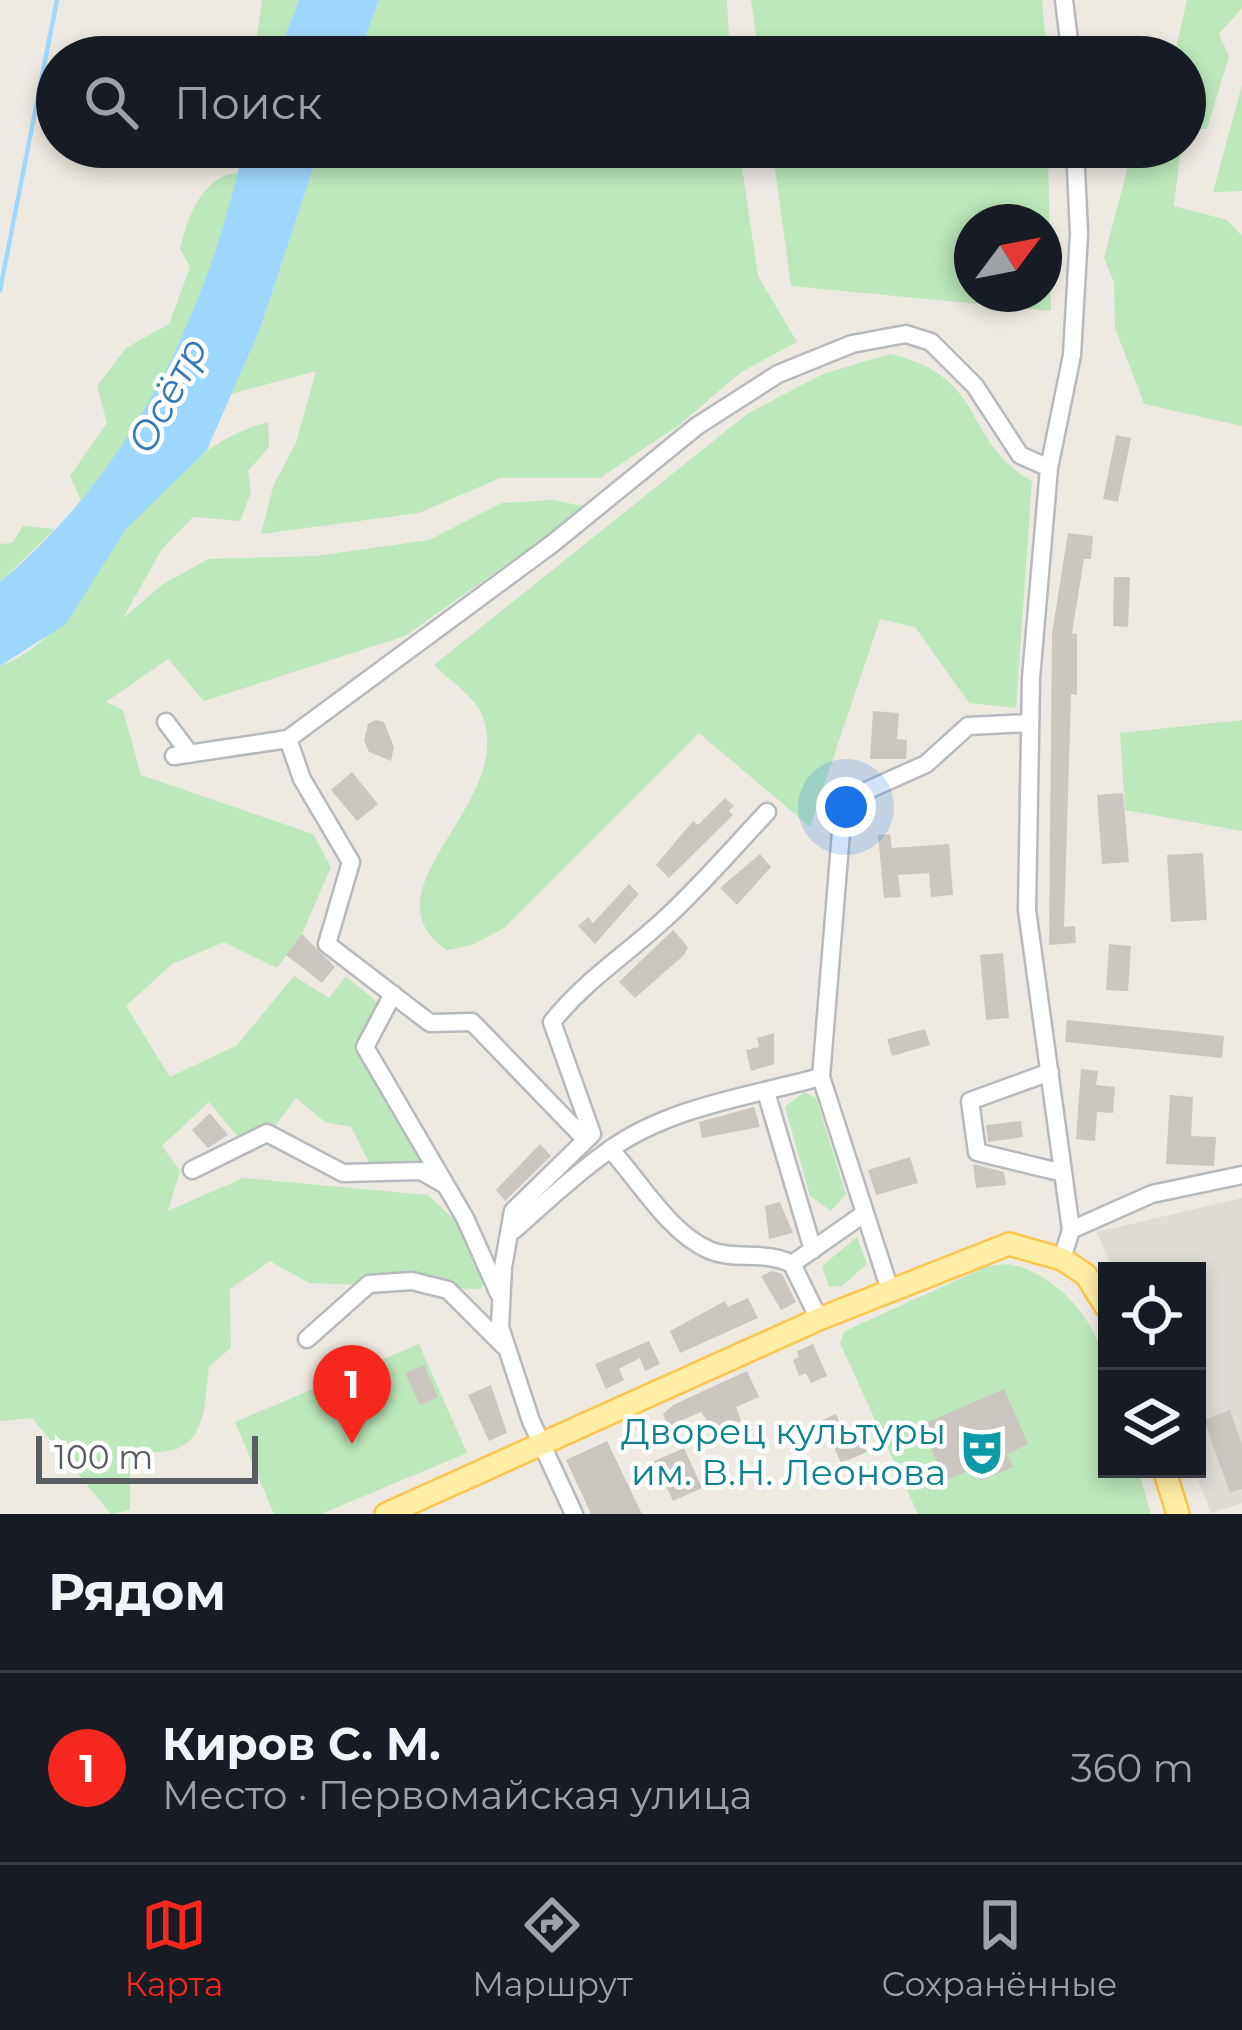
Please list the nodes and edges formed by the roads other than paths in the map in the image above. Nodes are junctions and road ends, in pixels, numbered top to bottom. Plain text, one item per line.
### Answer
1 (1064, 0) edge
2 (1068, 36) edge
3 (1077, 168) edge
4 (1049, 468) junction
5 (166, 722) dead end
6 (1030, 723) junction
7 (288, 740) junction
8 (767, 812) dead end
9 (393, 994) junction
10 (1049, 1072) junction
11 (821, 1078) junction
12 (766, 1092) junction
13 (586, 1140) junction
14 (610, 1149) junction
15 (192, 1171) dead end
16 (1059, 1172) junction
17 (1242, 1175) edge
18 (445, 1184) junction
19 (866, 1213) junction
20 (514, 1229) junction
21 (1071, 1230) junction
22 (813, 1250) junction
23 (1062, 1258) junction
24 (792, 1264) junction
25 (890, 1290) junction
26 (1098, 1293) edge
27 (502, 1300) junction
28 (819, 1319) junction
29 (307, 1339) dead end
30 (508, 1352) junction
31 (541, 1443) junction
32 (1167, 1478) edge
33 (386, 1514) edge
34 (574, 1514) edge
35 (1178, 1514) edge

1 - 2 street
3 - 4 street
4 - 6 street
4 - 7 street
5 - 7 street
6 - 10 street
6 - 11 street
7 - 9 street
8 - 13 street
9 - 13 street
9 - 18 street
10 - 16 street
10 - 16 street
11 - 12 street
11 - 19 street
12 - 14 street
12 - 22 street
13 - 20 street
14 - 20 street
14 - 24 street
15 - 18 street
16 - 21 street
17 - 21 street
18 - 27 street
19 - 22 street
19 - 25 street
20 - 27 street
21 - 23 street
22 - 24 street
23 - 25 main road
23 - 26 main road
24 - 28 street
25 - 28 main road
27 - 30 street
28 - 31 main road
29 - 30 street
30 - 31 street
31 - 33 main road
31 - 34 street
32 - 35 main road

